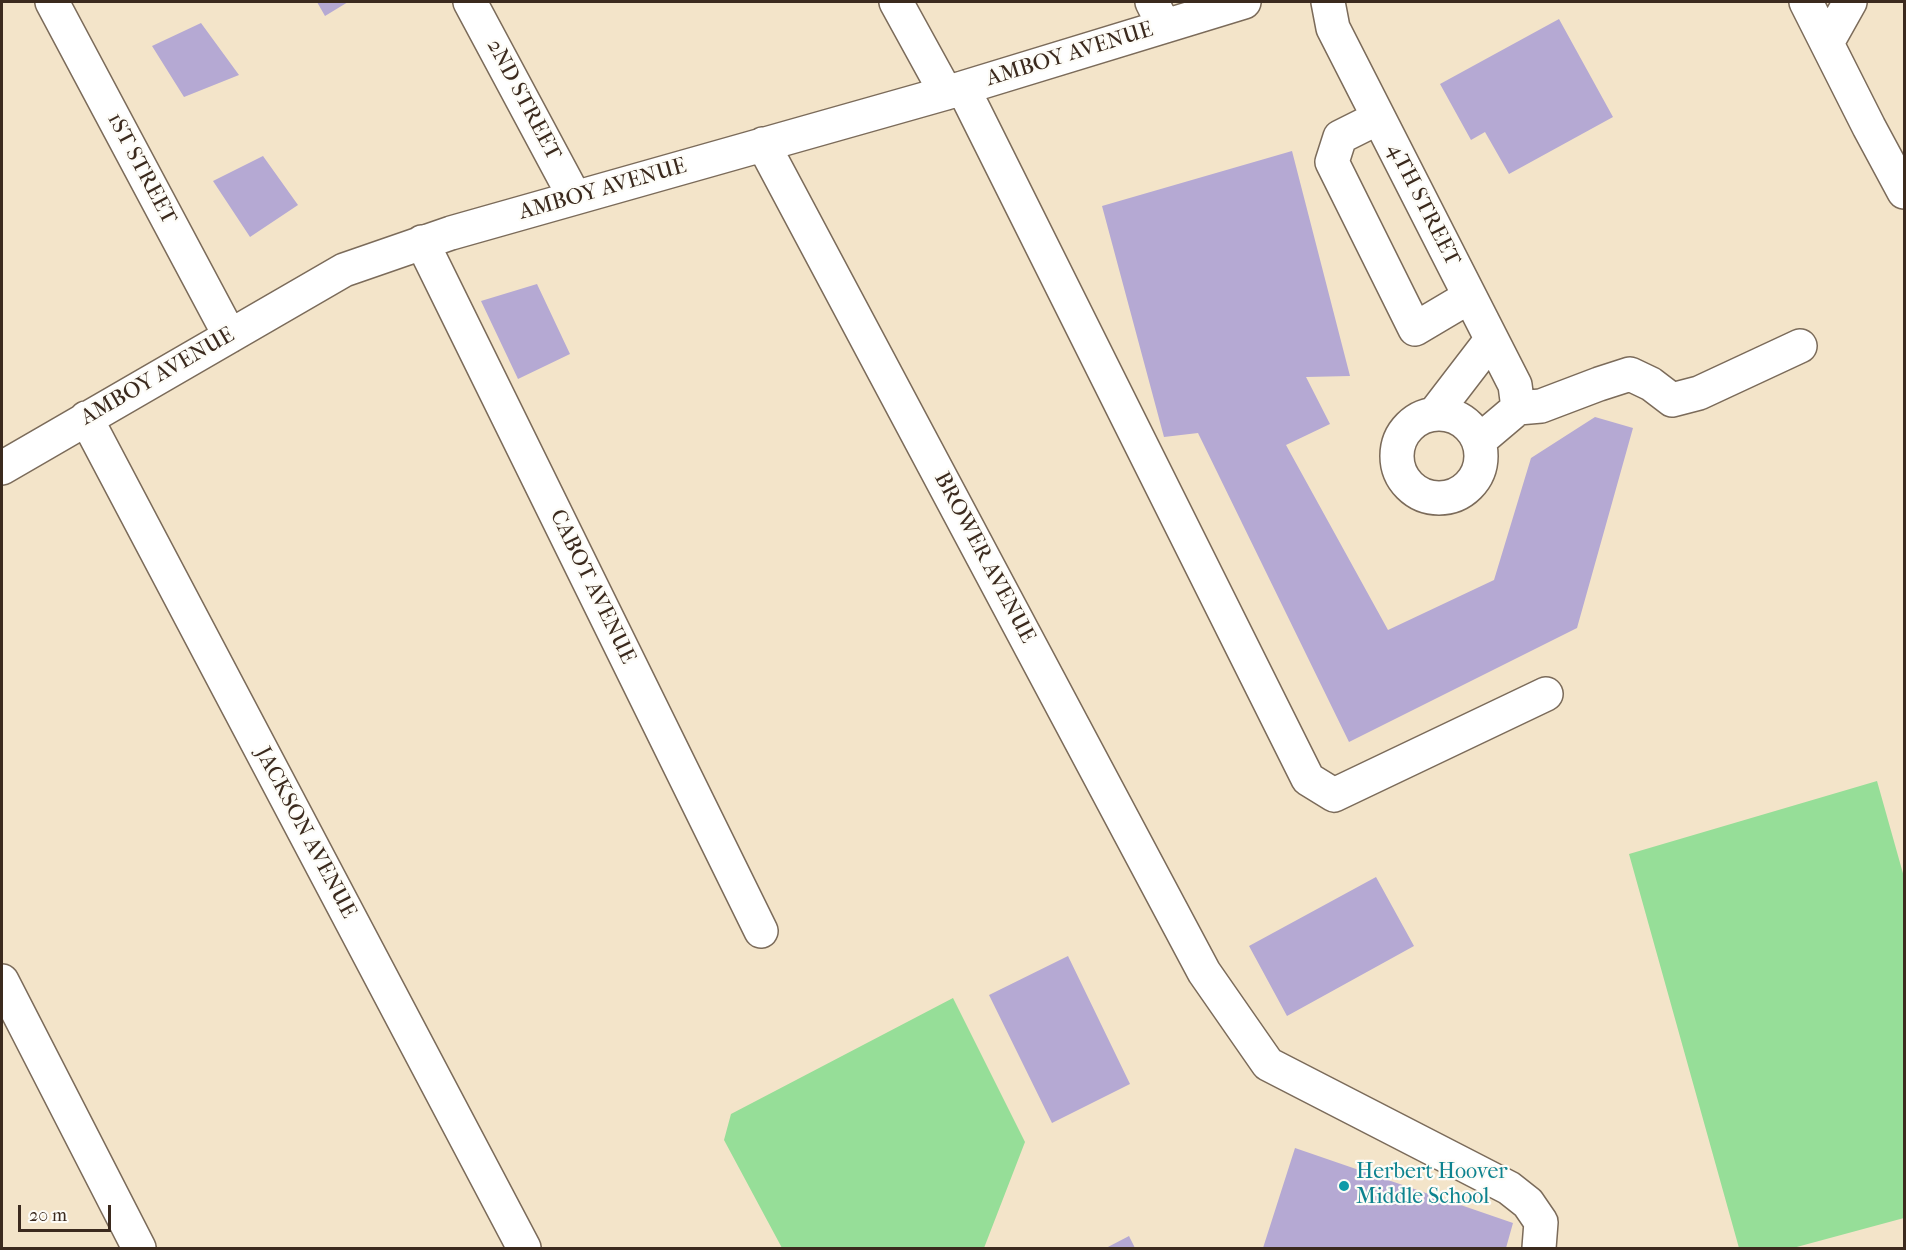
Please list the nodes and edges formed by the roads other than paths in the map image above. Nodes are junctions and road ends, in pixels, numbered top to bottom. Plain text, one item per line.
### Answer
1 (52, 2) edge
2 (471, 2) edge
3 (896, 2) edge
4 (1244, 2) edge
5 (1328, 2) edge
6 (1806, 2) edge
7 (1850, 2) edge
8 (1206, 7) edge
9 (1158, 14) edge
10 (1827, 43) junction
11 (955, 90) junction
12 (1378, 118) junction
13 (763, 144) junction
14 (1905, 192) edge
15 (575, 198) junction
16 (422, 243) junction
17 (1469, 297) junction
18 (230, 336) junction
19 (1491, 340) junction
20 (1800, 346) dead end
21 (1518, 408) junction
22 (1435, 413) junction
23 (86, 418) junction
24 (1479, 441) junction
25 (2, 468) edge
26 (1546, 694) dead end
27 (761, 931) dead end
28 (2, 981) edge
29 (139, 1248) edge
30 (524, 1248) edge
31 (1539, 1248) edge

1 - 18 street, 1ST STREET
2 - 15 street, 2ND STREET
3 - 11 street
4 - 8 street, AMBOY AVENUE
5 - 12 street, 4TH STREET
6 - 10 street
7 - 10 street
8 - 9 street, AMBOY AVENUE
9 - 11 street, AMBOY AVENUE
10 - 14 street
11 - 13 street, AMBOY AVENUE
11 - 26 street
12 - 17 street, 4TH STREET
12 - 17 street
13 - 15 street, AMBOY AVENUE
13 - 31 street, BROWER AVENUE
15 - 16 street, AMBOY AVENUE
16 - 18 street, AMBOY AVENUE
16 - 27 street, CABOT AVENUE
17 - 19 street, 4TH STREET
18 - 23 street, AMBOY AVENUE
19 - 21 street, 4TH STREET
19 - 22 street
20 - 21 street
21 - 24 street
22 - 24 street
22 - 24 street
23 - 25 street, AMBOY AVENUE
23 - 30 street, JACKSON AVENUE
28 - 29 street

